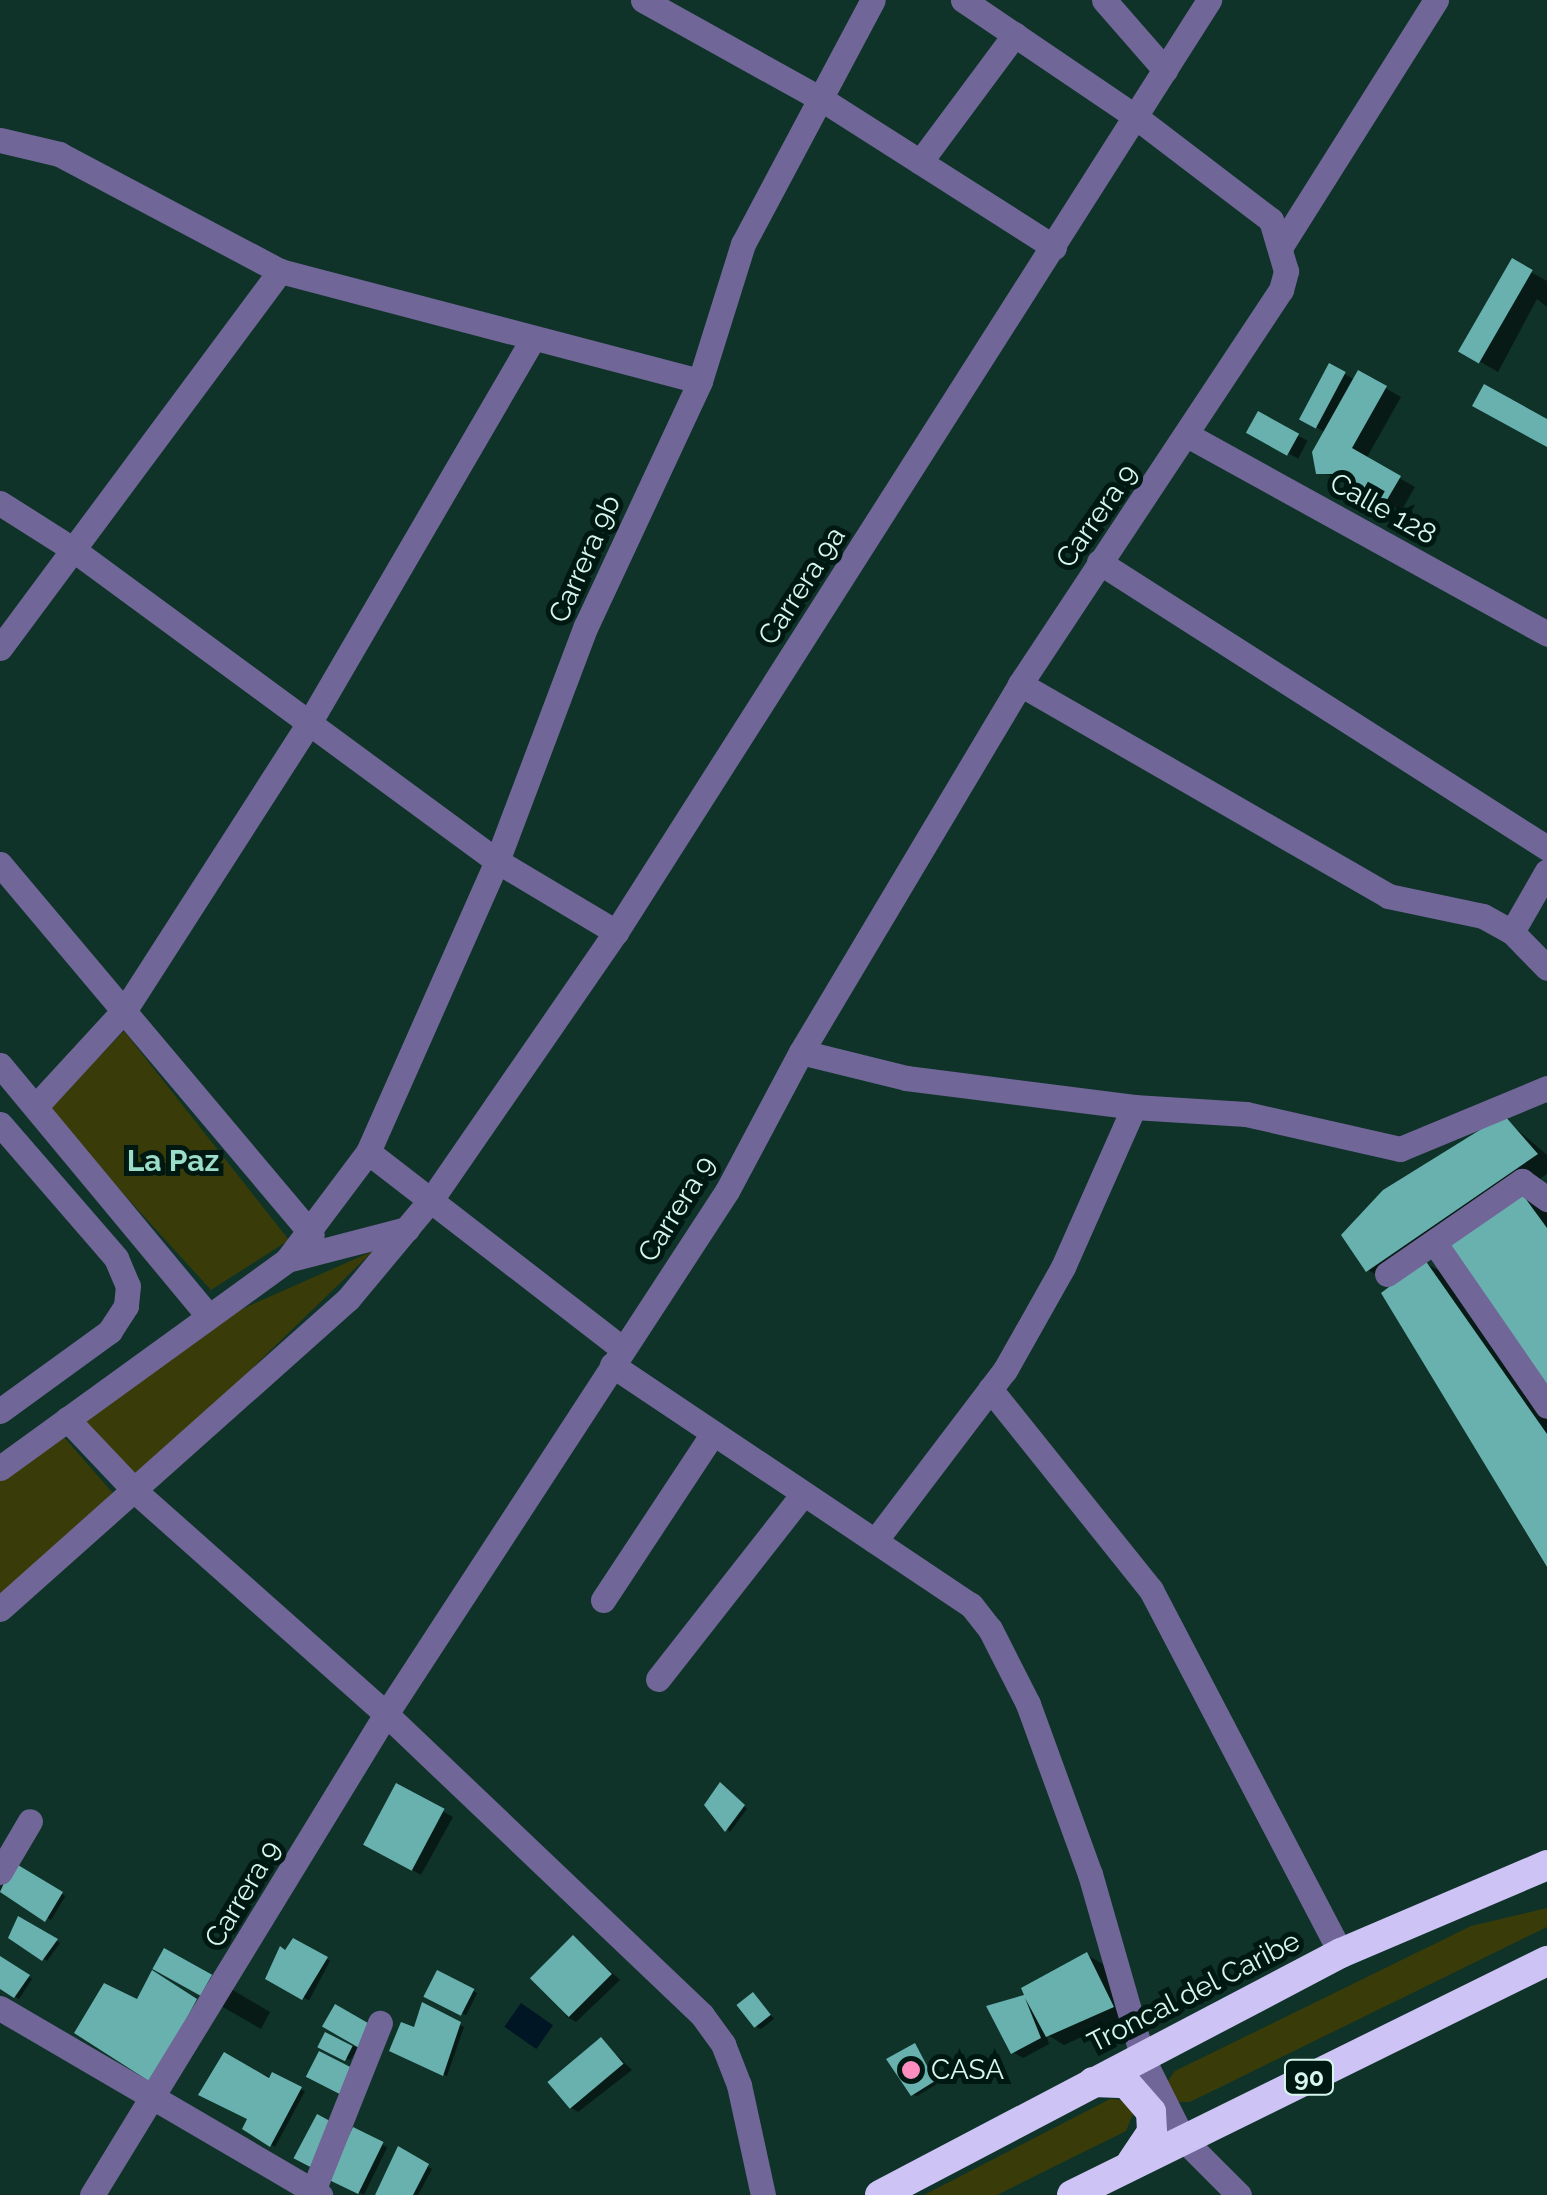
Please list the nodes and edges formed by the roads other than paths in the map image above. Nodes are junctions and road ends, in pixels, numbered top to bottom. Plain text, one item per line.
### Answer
1 (643, 0) edge
2 (873, 0) edge
3 (963, 0) edge
4 (1104, 0) edge
5 (1209, 0) edge
6 (1436, 0) edge
7 (1015, 34) junction
8 (1164, 70) junction
9 (822, 100) junction
10 (1136, 117) junction
11 (0, 140) edge
12 (920, 162) junction
13 (1281, 246) junction
14 (1054, 247) junction
15 (280, 271) junction
16 (533, 338) junction
17 (700, 381) junction
18 (1189, 436) junction
19 (0, 504) edge
20 (71, 548) junction
21 (1100, 562) junction
22 (1547, 634) edge
23 (0, 648) edge
24 (1020, 684) junction
25 (308, 725) junction
26 (1547, 848) edge
27 (497, 861) junction
28 (0, 864) edge
29 (1547, 872) edge
30 (616, 932) junction
31 (1512, 932) junction
32 (1547, 968) edge
33 (126, 1008) junction
34 (801, 1052) junction
35 (0, 1066) edge
36 (1547, 1088) edge
37 (36, 1106) junction
38 (1134, 1107) junction
39 (0, 1124) edge
40 (368, 1152) junction
41 (1542, 1183) edge
42 (433, 1197) junction
43 (407, 1229) junction
44 (312, 1234) junction
45 (1434, 1242) junction
46 (287, 1260) junction
47 (1387, 1274) dead end
48 (206, 1313) junction
49 (617, 1357) junction
50 (990, 1389) junction
51 (1547, 1406) edge
52 (0, 1411) edge
53 (67, 1419) junction
54 (713, 1433) junction
55 (0, 1468) edge
56 (134, 1491) junction
57 (803, 1494) junction
58 (876, 1541) junction
59 (602, 1600) dead end
60 (0, 1609) edge
61 (658, 1679) dead end
62 (386, 1714) junction
63 (30, 1821) dead end
64 (1547, 1865) edge
65 (0, 1872) edge
66 (1341, 1953) junction
67 (1547, 1961) edge
68 (0, 2008) edge
69 (380, 2023) dead end
70 (1143, 2060) junction
71 (1086, 2084) junction
72 (153, 2100) junction
73 (1184, 2139) junction
74 (1130, 2164) junction
75 (316, 2193) edge
76 (92, 2195) edge
77 (763, 2195) edge
78 (880, 2195) edge
79 (1072, 2195) edge
80 (1239, 2195) edge

1 - 9 street
2 - 9 street, Carrera 9b
3 - 7 street
4 - 8 street
5 - 8 street, Carrera 9a
6 - 13 street
7 - 10 street
7 - 12 street
8 - 10 street, Carrera 9a
9 - 12 street
9 - 17 street, Carrera 9b
10 - 13 street
10 - 14 street, Carrera 9a
11 - 15 street
12 - 14 street
13 - 18 street, Carrera 9
14 - 30 street, Carrera 9a
15 - 16 street
15 - 20 street
16 - 17 street
16 - 25 street
17 - 27 street, Carrera 9b
18 - 21 street, Carrera 9
18 - 22 street, Calle 128
19 - 20 street
20 - 23 street
20 - 25 street
21 - 24 street, Carrera 9
21 - 26 street
24 - 31 street
24 - 34 street, Carrera 9
25 - 27 street
25 - 33 street
27 - 30 street
27 - 40 street, Carrera 9b
28 - 33 street
29 - 31 street
30 - 42 street, Carrera 9a
31 - 32 street
33 - 37 street
33 - 44 street
34 - 38 street
34 - 49 street, Carrera 9
35 - 37 street
36 - 38 street
37 - 48 street
38 - 50 street
39 - 52 street
40 - 42 street
40 - 44 street, Carrera 9b
41 - 45 street
42 - 43 street, Carrera 9a
42 - 49 street
43 - 46 street
43 - 56 street, Carrera 9a
44 - 46 street, Carrera 9b
45 - 47 street
45 - 51 street
46 - 48 street
48 - 53 street
49 - 54 street
49 - 62 street, Carrera 9
50 - 58 street
50 - 66 street
53 - 55 street
53 - 56 street
54 - 57 street
54 - 59 street
56 - 60 street, Carrera 9a
56 - 62 street
57 - 58 street
57 - 61 street
58 - 70 street
62 - 72 street, Carrera 9
62 - 77 street
63 - 65 street
64 - 66 highway, Troncal del Caribe
66 - 70 highway, Troncal del Caribe
67 - 73 highway, 90
68 - 72 street
69 - 75 street
70 - 71 highway, Troncal del Caribe
70 - 73 street
71 - 74 highway
71 - 78 highway, Troncal del Caribe
72 - 75 street
72 - 76 street, Carrera 9
73 - 74 highway, 90
73 - 80 street
74 - 79 highway, 90

